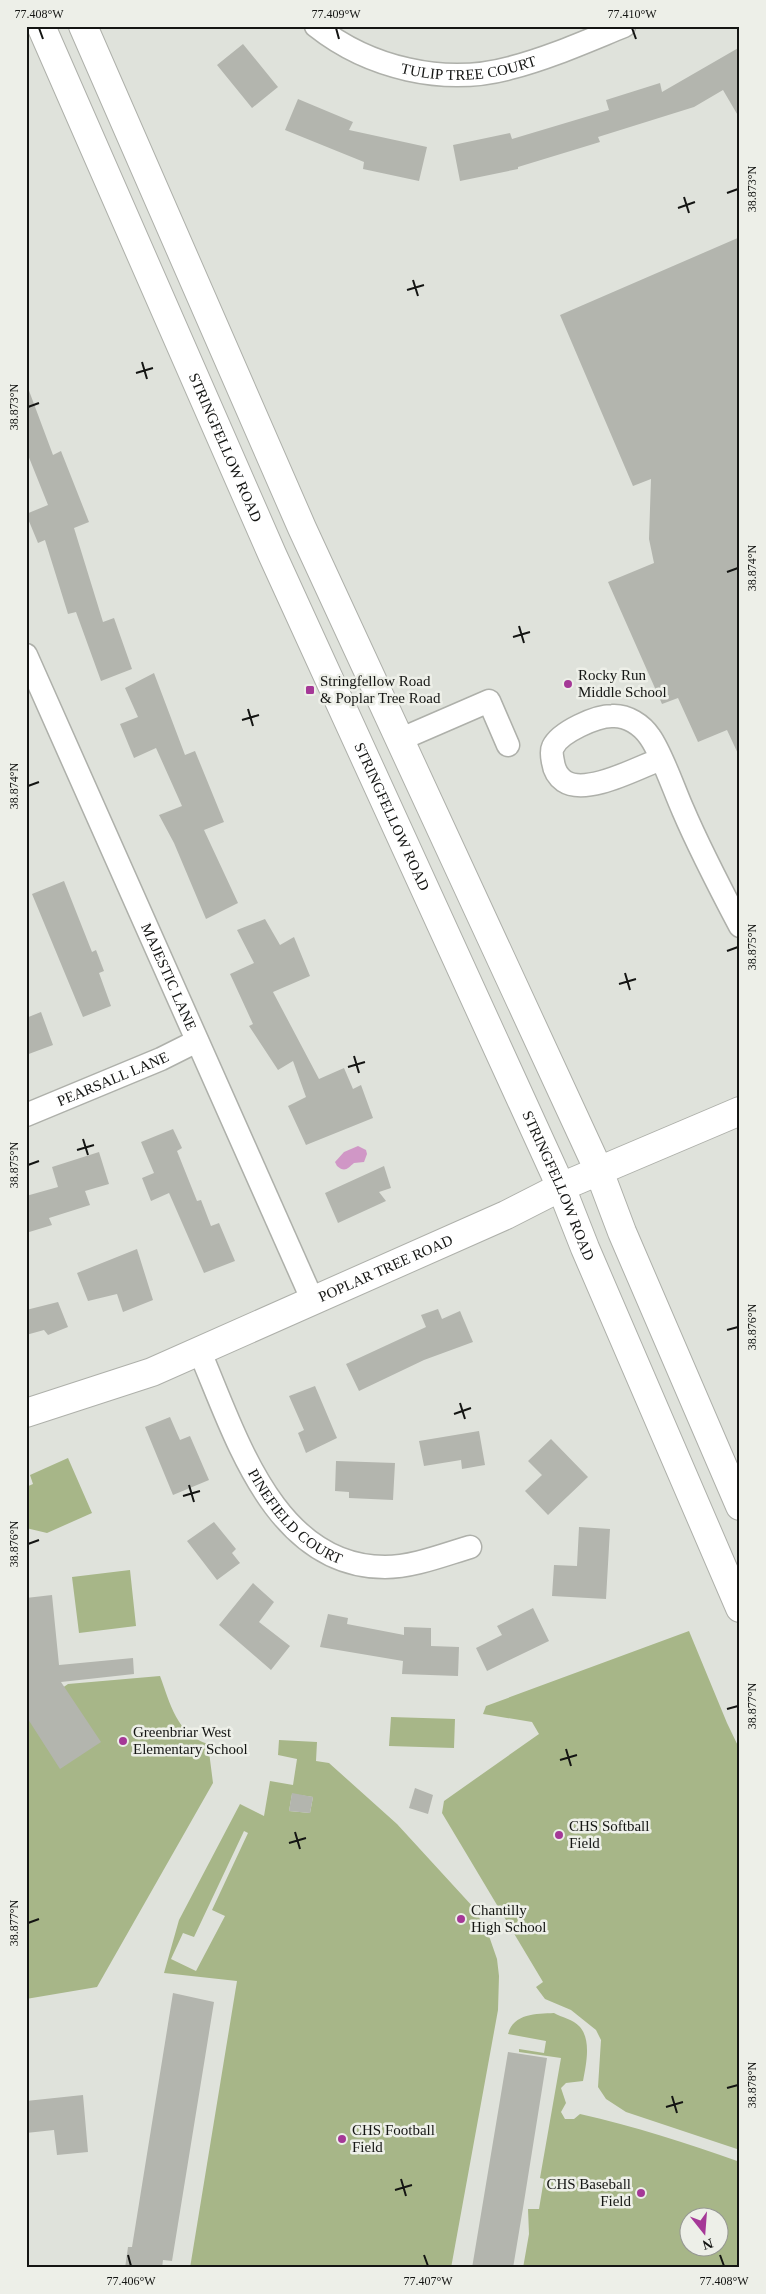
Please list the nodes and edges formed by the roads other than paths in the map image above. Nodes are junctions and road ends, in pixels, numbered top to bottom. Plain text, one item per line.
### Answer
1 (41, 26) edge
2 (83, 26) edge
3 (316, 26) edge
4 (624, 26) edge
5 (26, 655) edge
6 (398, 740) junction
7 (508, 745) dead end
8 (661, 759) dead end
9 (731, 891) edge
10 (740, 926) edge
11 (197, 1041) junction
12 (740, 1111) edge
13 (26, 1115) edge
14 (599, 1171) junction
15 (561, 1188) junction
16 (312, 1300) junction
17 (199, 1350) junction
18 (26, 1413) edge
19 (740, 1506) edge
20 (470, 1547) dead end
21 (740, 1608) edge

1 - 15 main road, STRINGFELLOW ROAD
2 - 6 main road
3 - 4 street, TULIP TREE COURT
5 - 11 street, MAJESTIC LANE
6 - 7 street
6 - 14 main road
8 - 9 street
9 - 10 street
11 - 13 street, PEARSALL LANE
11 - 16 street, MAJESTIC LANE
12 - 14 main road, POPLAR TREE ROAD
14 - 15 main road, POPLAR TREE ROAD
14 - 19 main road
15 - 16 main road, POPLAR TREE ROAD
15 - 21 main road, STRINGFELLOW ROAD
16 - 17 main road, POPLAR TREE ROAD
17 - 18 main road, POPLAR TREE ROAD
17 - 20 street, PINEFIELD COURT

